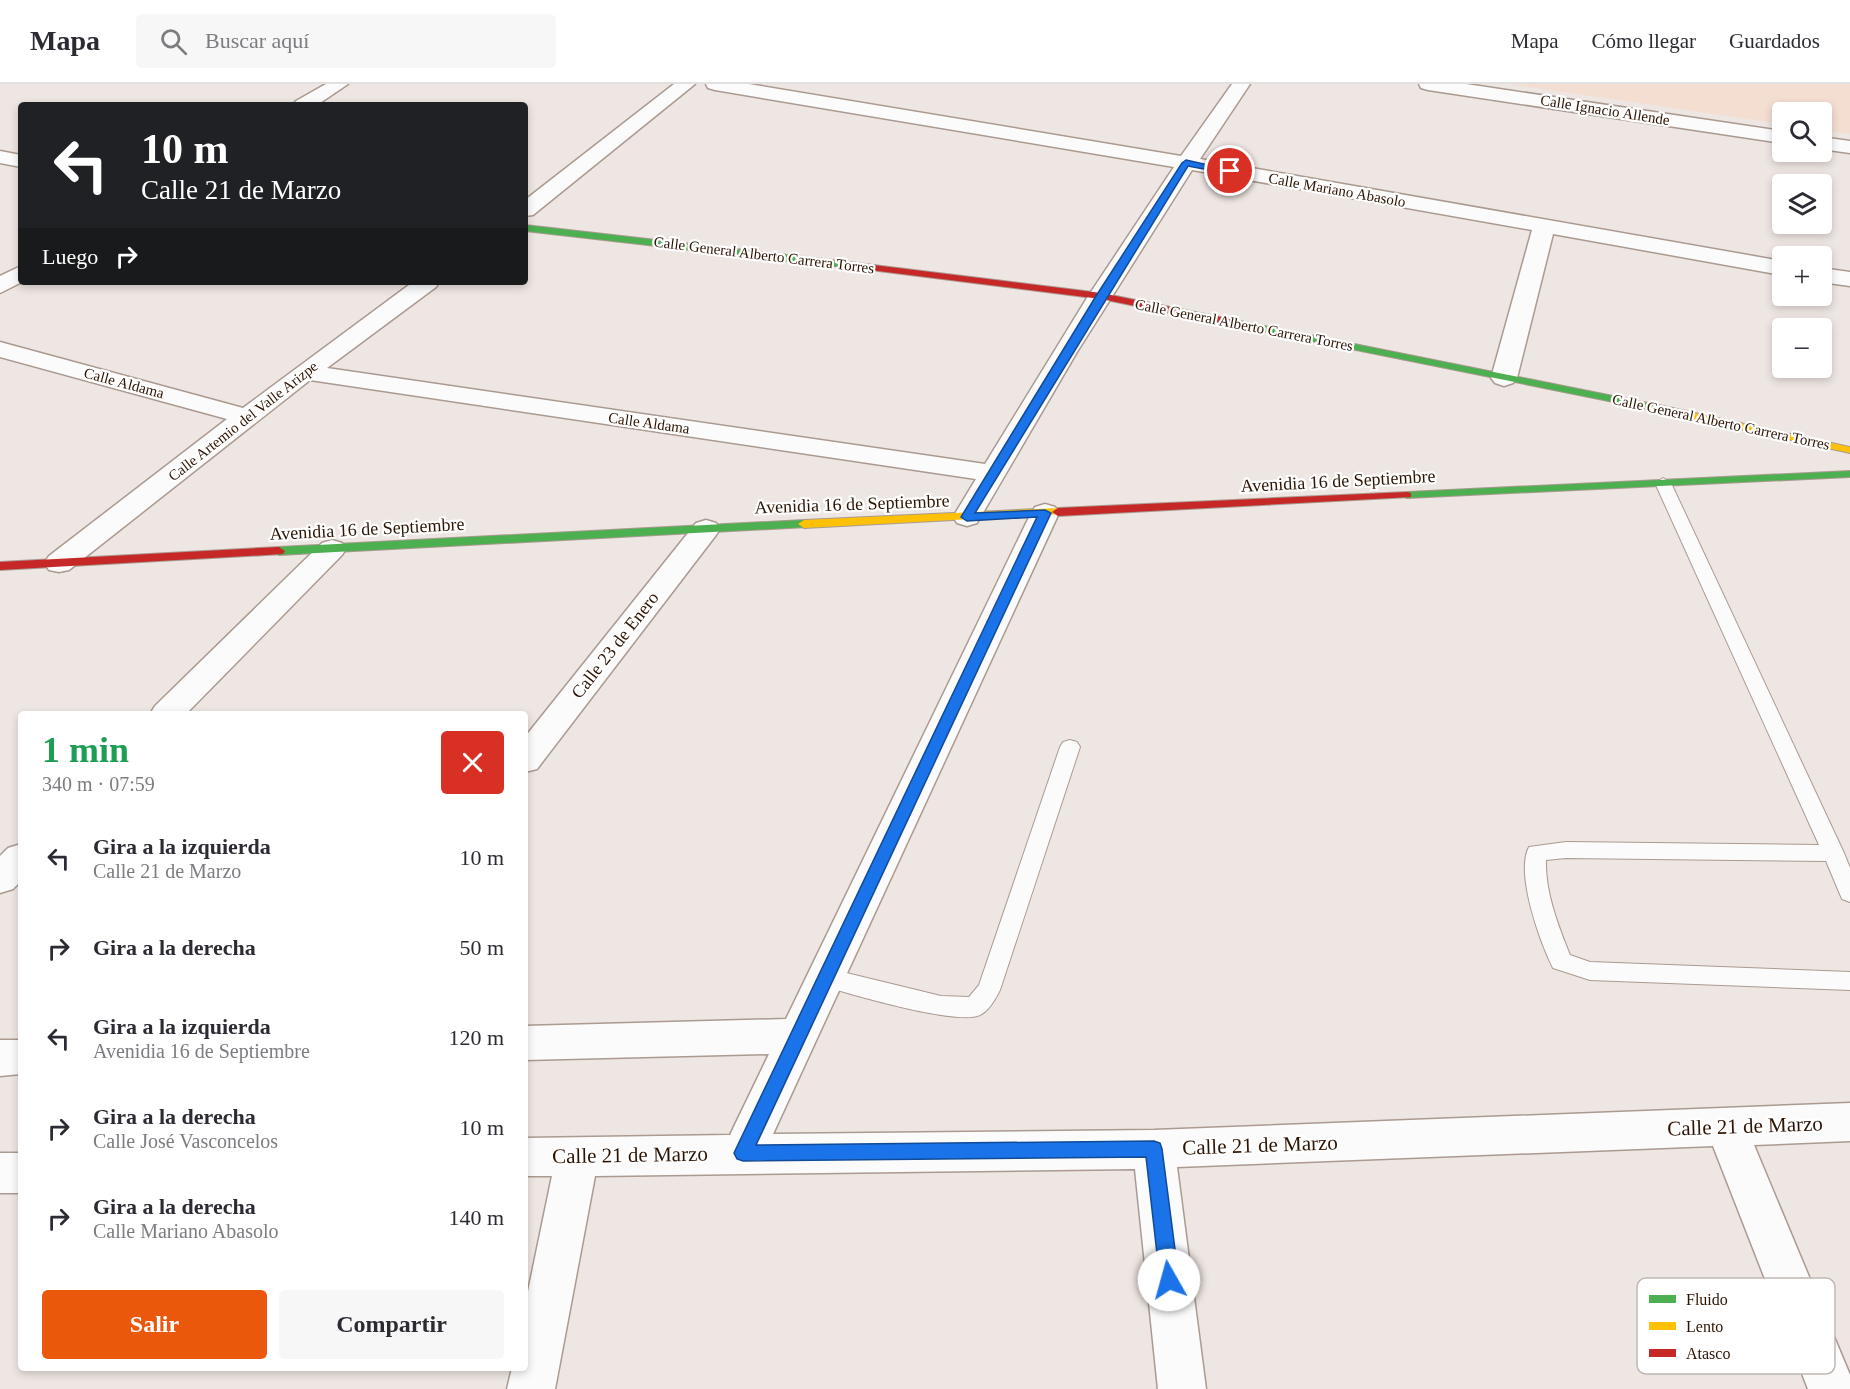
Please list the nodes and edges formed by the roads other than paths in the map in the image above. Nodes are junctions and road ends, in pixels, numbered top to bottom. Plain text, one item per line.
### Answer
1 (339, 84) edge
2 (686, 84) edge
3 (715, 84) edge
4 (1241, 84) edge
5 (1428, 84) edge
6 (1465, 87) edge
7 (308, 102) edge
8 (1772, 135) edge
9 (1832, 145) edge
10 (1850, 147) edge
11 (0, 157) edge
12 (18, 160) edge
13 (1186, 163) junction
14 (528, 208) edge
15 (1544, 227) junction
16 (528, 228) edge
17 (1772, 266) edge
18 (18, 275) edge
19 (1832, 276) edge
20 (1850, 279) edge
21 (424, 285) edge
22 (0, 286) edge
23 (1101, 296) junction
24 (0, 349) edge
25 (305, 372) junction
26 (1504, 378) junction
27 (248, 417) junction
28 (1850, 450) edge
29 (992, 473) junction
30 (1850, 474) edge
31 (1663, 483) junction
32 (1045, 513) junction
33 (967, 517) junction
34 (706, 529) junction
35 (332, 549) junction
36 (59, 563) junction
37 (0, 566) edge
38 (169, 711) edge
39 (1070, 747) dead end
40 (528, 756) edge
41 (1833, 853) junction
42 (18, 861) edge
43 (0, 879) edge
44 (1850, 893) edge
45 (826, 977) junction
46 (1850, 981) edge
47 (799, 1036) junction
48 (528, 1043) edge
49 (0, 1058) edge
50 (18, 1058) edge
51 (1850, 1122) edge
52 (1726, 1127) junction
53 (1154, 1149) junction
54 (743, 1153) junction
55 (578, 1155) junction
56 (528, 1157) edge
57 (0, 1173) edge
58 (18, 1173) edge
59 (1787, 1278) edge
60 (1826, 1374) edge
61 (531, 1389) edge
62 (1182, 1389) edge
63 (1832, 1389) edge

1 - 7 street
2 - 14 street
3 - 13 street, Calle Mariano Abasolo
4 - 13 street
5 - 6 street, Calle Ignacio Allende
6 - 8 street, Calle Ignacio Allende
9 - 10 street
11 - 12 street
13 - 15 street, Calle Mariano Abasolo
13 - 23 street
15 - 17 street, Calle Mariano Abasolo
15 - 26 street
16 - 23 main road, Calle General Alberto Carrera Torres
18 - 22 street
19 - 20 street
21 - 25 street, Calle Artemio del Valle Arizpe
23 - 26 main road, Calle General Alberto Carrera Torres
23 - 29 street
24 - 27 street, Calle Aldama
25 - 27 street, Calle Artemio del Valle Arizpe
25 - 29 street, Calle Aldama
26 - 28 main road, Calle General Alberto Carrera Torres
27 - 36 street, Calle Artemio del Valle Arizpe
29 - 33 street
30 - 31 main road, Avenidia 16 de Septiembre
31 - 32 main road, Avenidia 16 de Septiembre
31 - 41 lane
32 - 33 main road, Avenidia 16 de Septiembre
32 - 45 street
33 - 34 main road, Avenidia 16 de Septiembre
34 - 35 main road, Avenidia 16 de Septiembre
34 - 40 street, Calle 23 de Enero
35 - 36 main road, Avenidia 16 de Septiembre
35 - 38 street
36 - 37 main road, Avenidia 16 de Septiembre
39 - 45 lane
41 - 44 lane
41 - 46 lane
42 - 43 street
45 - 47 street
47 - 48 street
47 - 54 street
49 - 50 street
51 - 52 street, Calle 21 de Marzo
52 - 53 street, Calle 21 de Marzo
52 - 59 street
53 - 54 street, Calle 21 de Marzo
53 - 62 street
54 - 55 street, Calle 21 de Marzo
55 - 56 street, Calle 21 de Marzo
55 - 61 street
57 - 58 street
60 - 63 street

